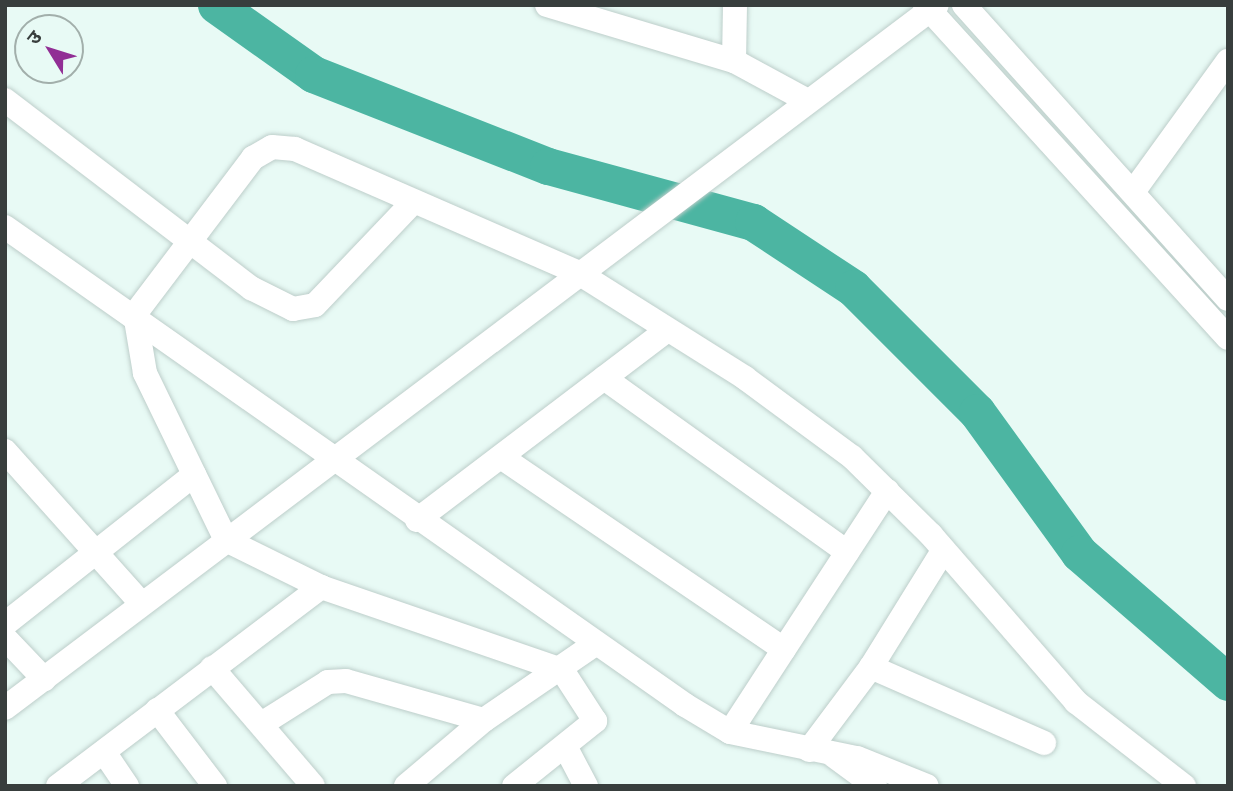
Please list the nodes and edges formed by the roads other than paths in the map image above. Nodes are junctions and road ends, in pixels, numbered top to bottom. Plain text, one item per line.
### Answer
1 (547, 5) edge
2 (735, 5) edge
3 (964, 5) edge
4 (930, 7) edge
5 (734, 61) junction
6 (1228, 61) edge
7 (5, 100) edge
8 (806, 100) junction
9 (1133, 192) junction
10 (413, 202) junction
11 (5, 227) edge
12 (188, 242) junction
13 (577, 272) junction
14 (1228, 299) edge
15 (135, 314) junction
16 (667, 330) junction
17 (1228, 338) edge
18 (604, 377) junction
19 (5, 452) edge
20 (501, 457) junction
21 (335, 460) junction
22 (194, 475) junction
23 (887, 491) junction
24 (417, 520) junction
25 (226, 540) junction
26 (943, 551) junction
27 (95, 552) junction
28 (847, 552) junction
29 (321, 587) junction
30 (142, 604) junction
31 (5, 624) edge
32 (5, 639) edge
33 (595, 644) junction
34 (784, 649) junction
35 (871, 667) junction
36 (212, 668) junction
37 (562, 670) junction
38 (44, 679) junction
39 (5, 708) edge
40 (157, 710) junction
41 (484, 720) junction
42 (263, 723) junction
43 (730, 732) junction
44 (1044, 743) dead end
45 (566, 748) junction
46 (809, 750) junction
47 (104, 751) junction
48 (834, 756) junction
49 (865, 784) edge
50 (58, 786) edge
51 (127, 786) edge
52 (215, 786) edge
53 (313, 786) edge
54 (407, 786) edge
55 (514, 786) edge
56 (586, 786) edge
57 (927, 786) edge
58 (1184, 786) edge

1 - 5 street
2 - 5 street
3 - 9 street
4 - 8 street
4 - 17 street
5 - 8 street
6 - 9 street
7 - 12 street
8 - 13 street
9 - 14 street
10 - 12 street
10 - 12 street
10 - 13 street
11 - 15 street
12 - 15 street
13 - 16 street
13 - 21 street
15 - 21 street
15 - 22 street
16 - 18 street
16 - 23 street
18 - 20 street
18 - 28 street
19 - 27 street
20 - 24 street
20 - 34 street
21 - 24 street
21 - 25 street
22 - 25 street
22 - 27 street
23 - 26 street
23 - 28 street
24 - 33 street
25 - 29 street
25 - 30 street
26 - 35 street
26 - 58 street
27 - 30 street
27 - 31 street
28 - 34 street
29 - 36 street
29 - 37 street
30 - 38 street
32 - 38 street
33 - 37 street
33 - 43 street
34 - 43 street
35 - 44 street
35 - 46 street
36 - 40 street
36 - 42 street
37 - 41 street
37 - 45 street
38 - 39 street
40 - 47 street
40 - 52 street
41 - 42 street
41 - 54 street
42 - 53 street
43 - 46 street
45 - 55 street
45 - 56 street
46 - 48 street
47 - 50 street
47 - 51 street
48 - 49 street
48 - 57 street

